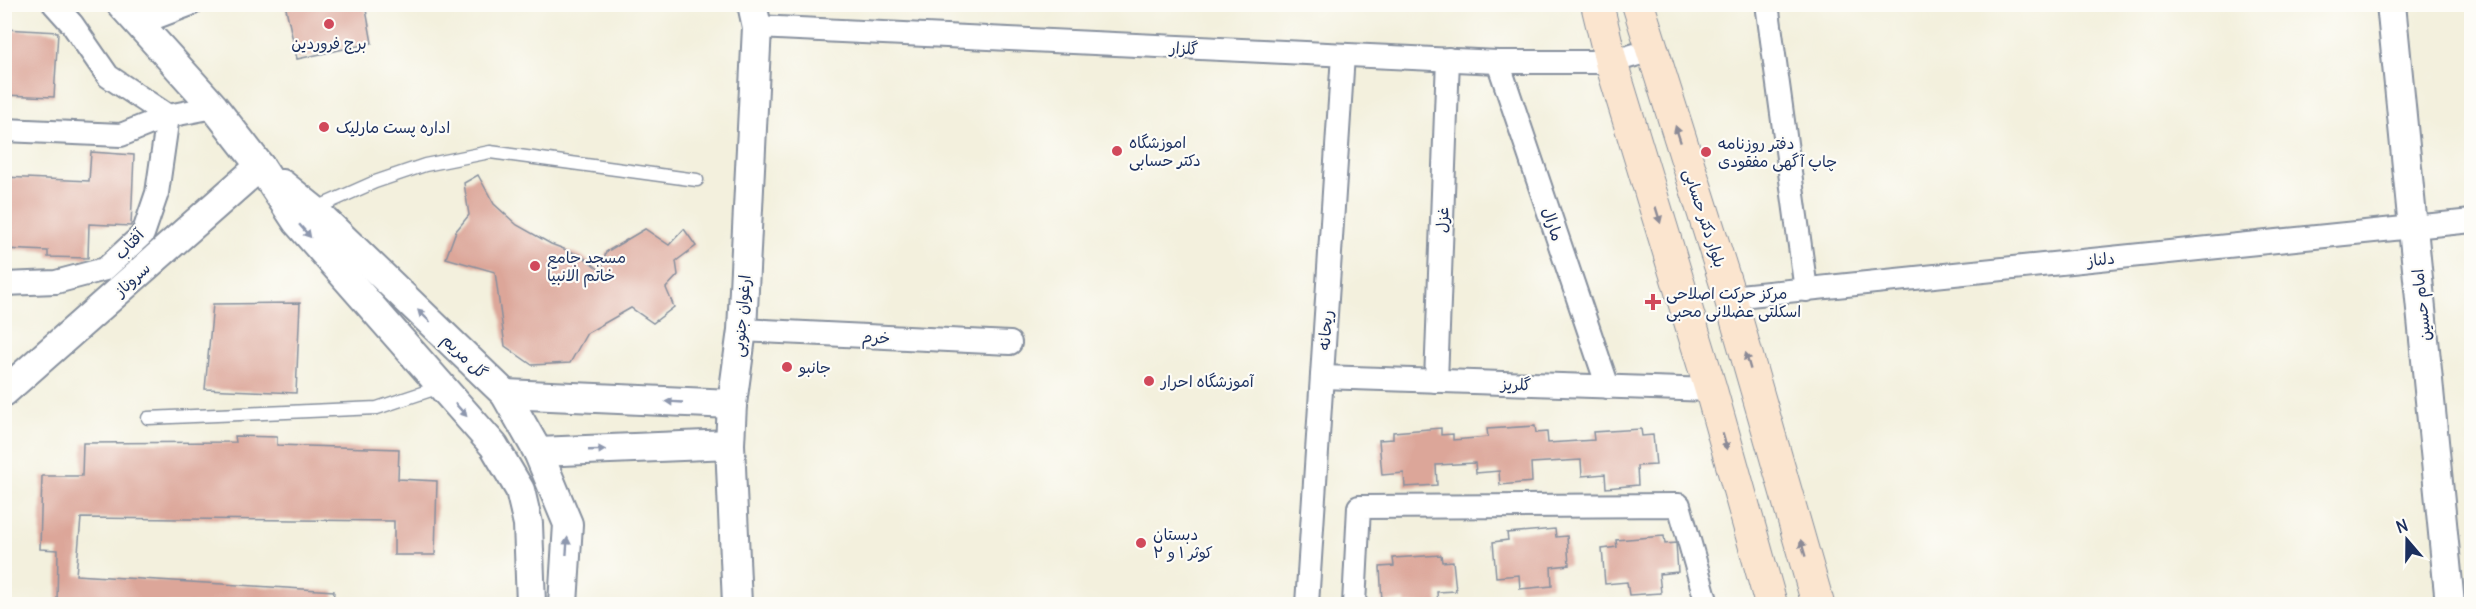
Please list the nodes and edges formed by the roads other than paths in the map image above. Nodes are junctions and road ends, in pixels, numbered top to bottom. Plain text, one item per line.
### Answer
1 (54, 4) edge
2 (191, 4) edge
3 (1596, 4) edge
4 (1638, 4) edge
5 (2391, 4) edge
6 (1768, 11) dead end
7 (750, 12) edge
8 (130, 14) edge
9 (1652, 50) junction
10 (1343, 56) junction
11 (1448, 59) junction
12 (1498, 62) junction
13 (1611, 62) junction
14 (214, 106) junction
15 (168, 116) junction
16 (4, 130) edge
17 (260, 166) junction
18 (697, 180) dead end
19 (313, 209) junction
20 (2472, 221) edge
21 (2413, 227) junction
22 (4, 285) edge
23 (1806, 290) junction
24 (1730, 297) junction
25 (742, 330) junction
26 (1010, 343) dead end
27 (1322, 377) junction
28 (1436, 381) junction
29 (440, 387) junction
30 (1608, 387) junction
31 (1711, 390) junction
32 (4, 393) edge
33 (505, 394) junction
34 (732, 404) junction
35 (148, 418) dead end
36 (730, 444) junction
37 (538, 452) junction
38 (531, 604) edge
39 (562, 604) edge
40 (737, 604) edge
41 (1307, 604) edge
42 (1354, 604) edge
43 (1707, 604) edge
44 (1771, 604) edge
45 (1818, 604) edge
46 (2450, 604) edge

1 - 15 street
2 - 8 street
3 - 13 main road
4 - 9 main road, بلوار دکتر حسابی
5 - 21 street, امام حسین
6 - 23 street
7 - 10 street, گلزار
7 - 25 street, ارغوان جنوبی
8 - 14 street, گل مریم
9 - 13 street, گلزار
24 -> 9 main road, بلوار دکتر حسابی
10 - 11 street, گلزار
10 - 27 street, ریحانه
11 - 12 street, گلزار
11 - 28 street, غزل
12 - 13 street, گلزار
12 - 30 street, مارال
13 -> 31 main road
14 - 15 street
14 - 17 street, گل مریم
15 - 16 street
15 - 22 street, آفتاب
17 - 19 street, گل مریم
17 -> 29 street, گل مریم
17 - 32 street, سروناز
18 - 19 lane
33 -> 19 street, گل مریم
20 - 21 street, دلناز
21 - 23 street, دلناز
21 - 46 street, امام حسین
23 - 24 street, دلناز
45 -> 24 main road, بلوار دکتر حسابی
25 - 26 street, خرم
25 - 34 street, ارغوان جنوبی
27 - 28 street, گلریز
27 - 41 street, ریحانه
28 - 30 street, گلریز
29 - 35 lane
29 -> 38 street, گل مریم
30 - 31 street, گلریز
31 -> 44 main road
34 -> 33 street
33 - 37 street, گل مریم
34 - 36 street, ارغوان جنوبی
37 -> 36 street
36 - 40 street, ارغوان جنوبی
39 -> 37 street, گل مریم
42 - 43 street

